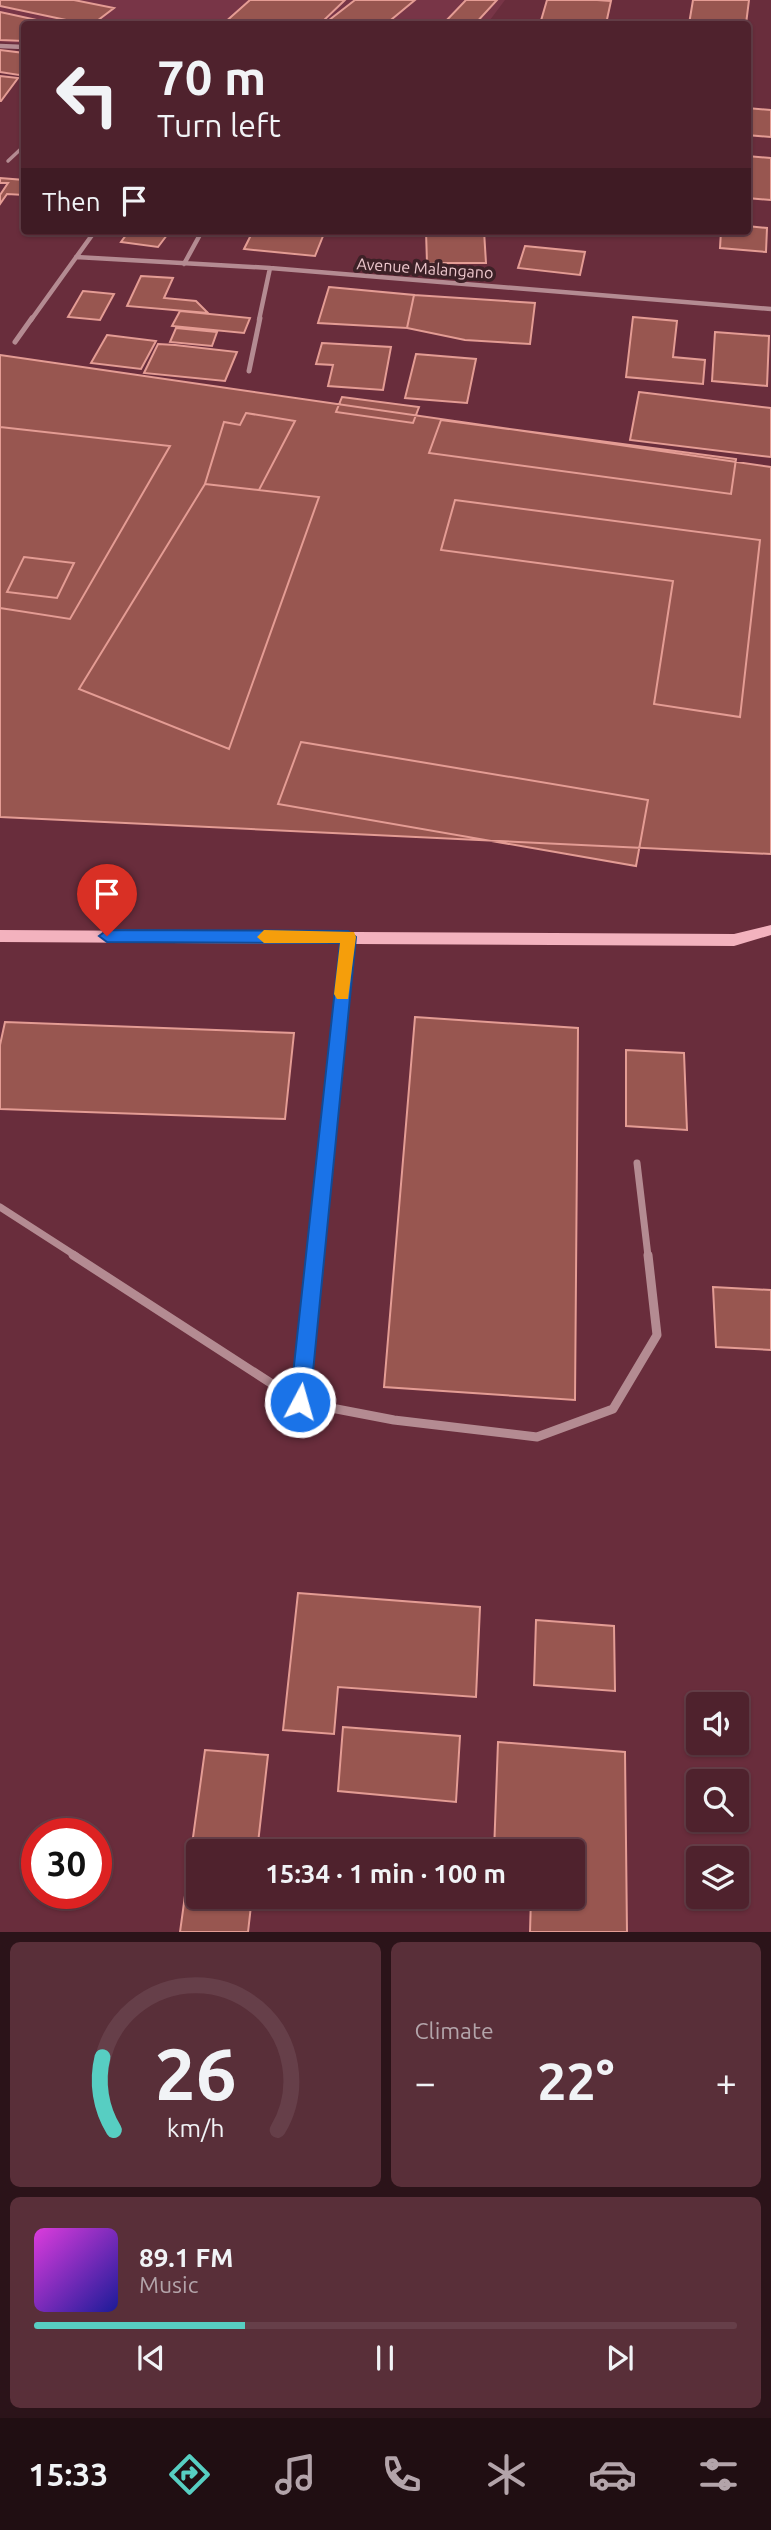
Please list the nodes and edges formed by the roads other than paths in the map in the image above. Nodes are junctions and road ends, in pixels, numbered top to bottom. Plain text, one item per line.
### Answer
1 (0, 46) edge
2 (21, 47) edge
3 (21, 149) edge
4 (8, 161) dead end
5 (92, 235) edge
6 (200, 235) edge
7 (76, 257) junction
8 (184, 264) junction
9 (270, 268) junction
10 (771, 309) edge
11 (15, 342) dead end
12 (249, 371) dead end
13 (771, 930) edge
14 (0, 936) edge
15 (348, 937) junction
16 (637, 1163) dead end
17 (0, 1207) edge
18 (300, 1402) junction

1 - 2 street
3 - 4 lane
5 - 7 street
6 - 8 street
7 - 8 street, Avenue Malangano
7 - 11 street
8 - 9 street, Avenue Malangano
9 - 10 street, Avenue Malangano
9 - 12 street
13 - 15 street
14 - 15 street
15 - 18 street
16 - 18 street
17 - 18 street

